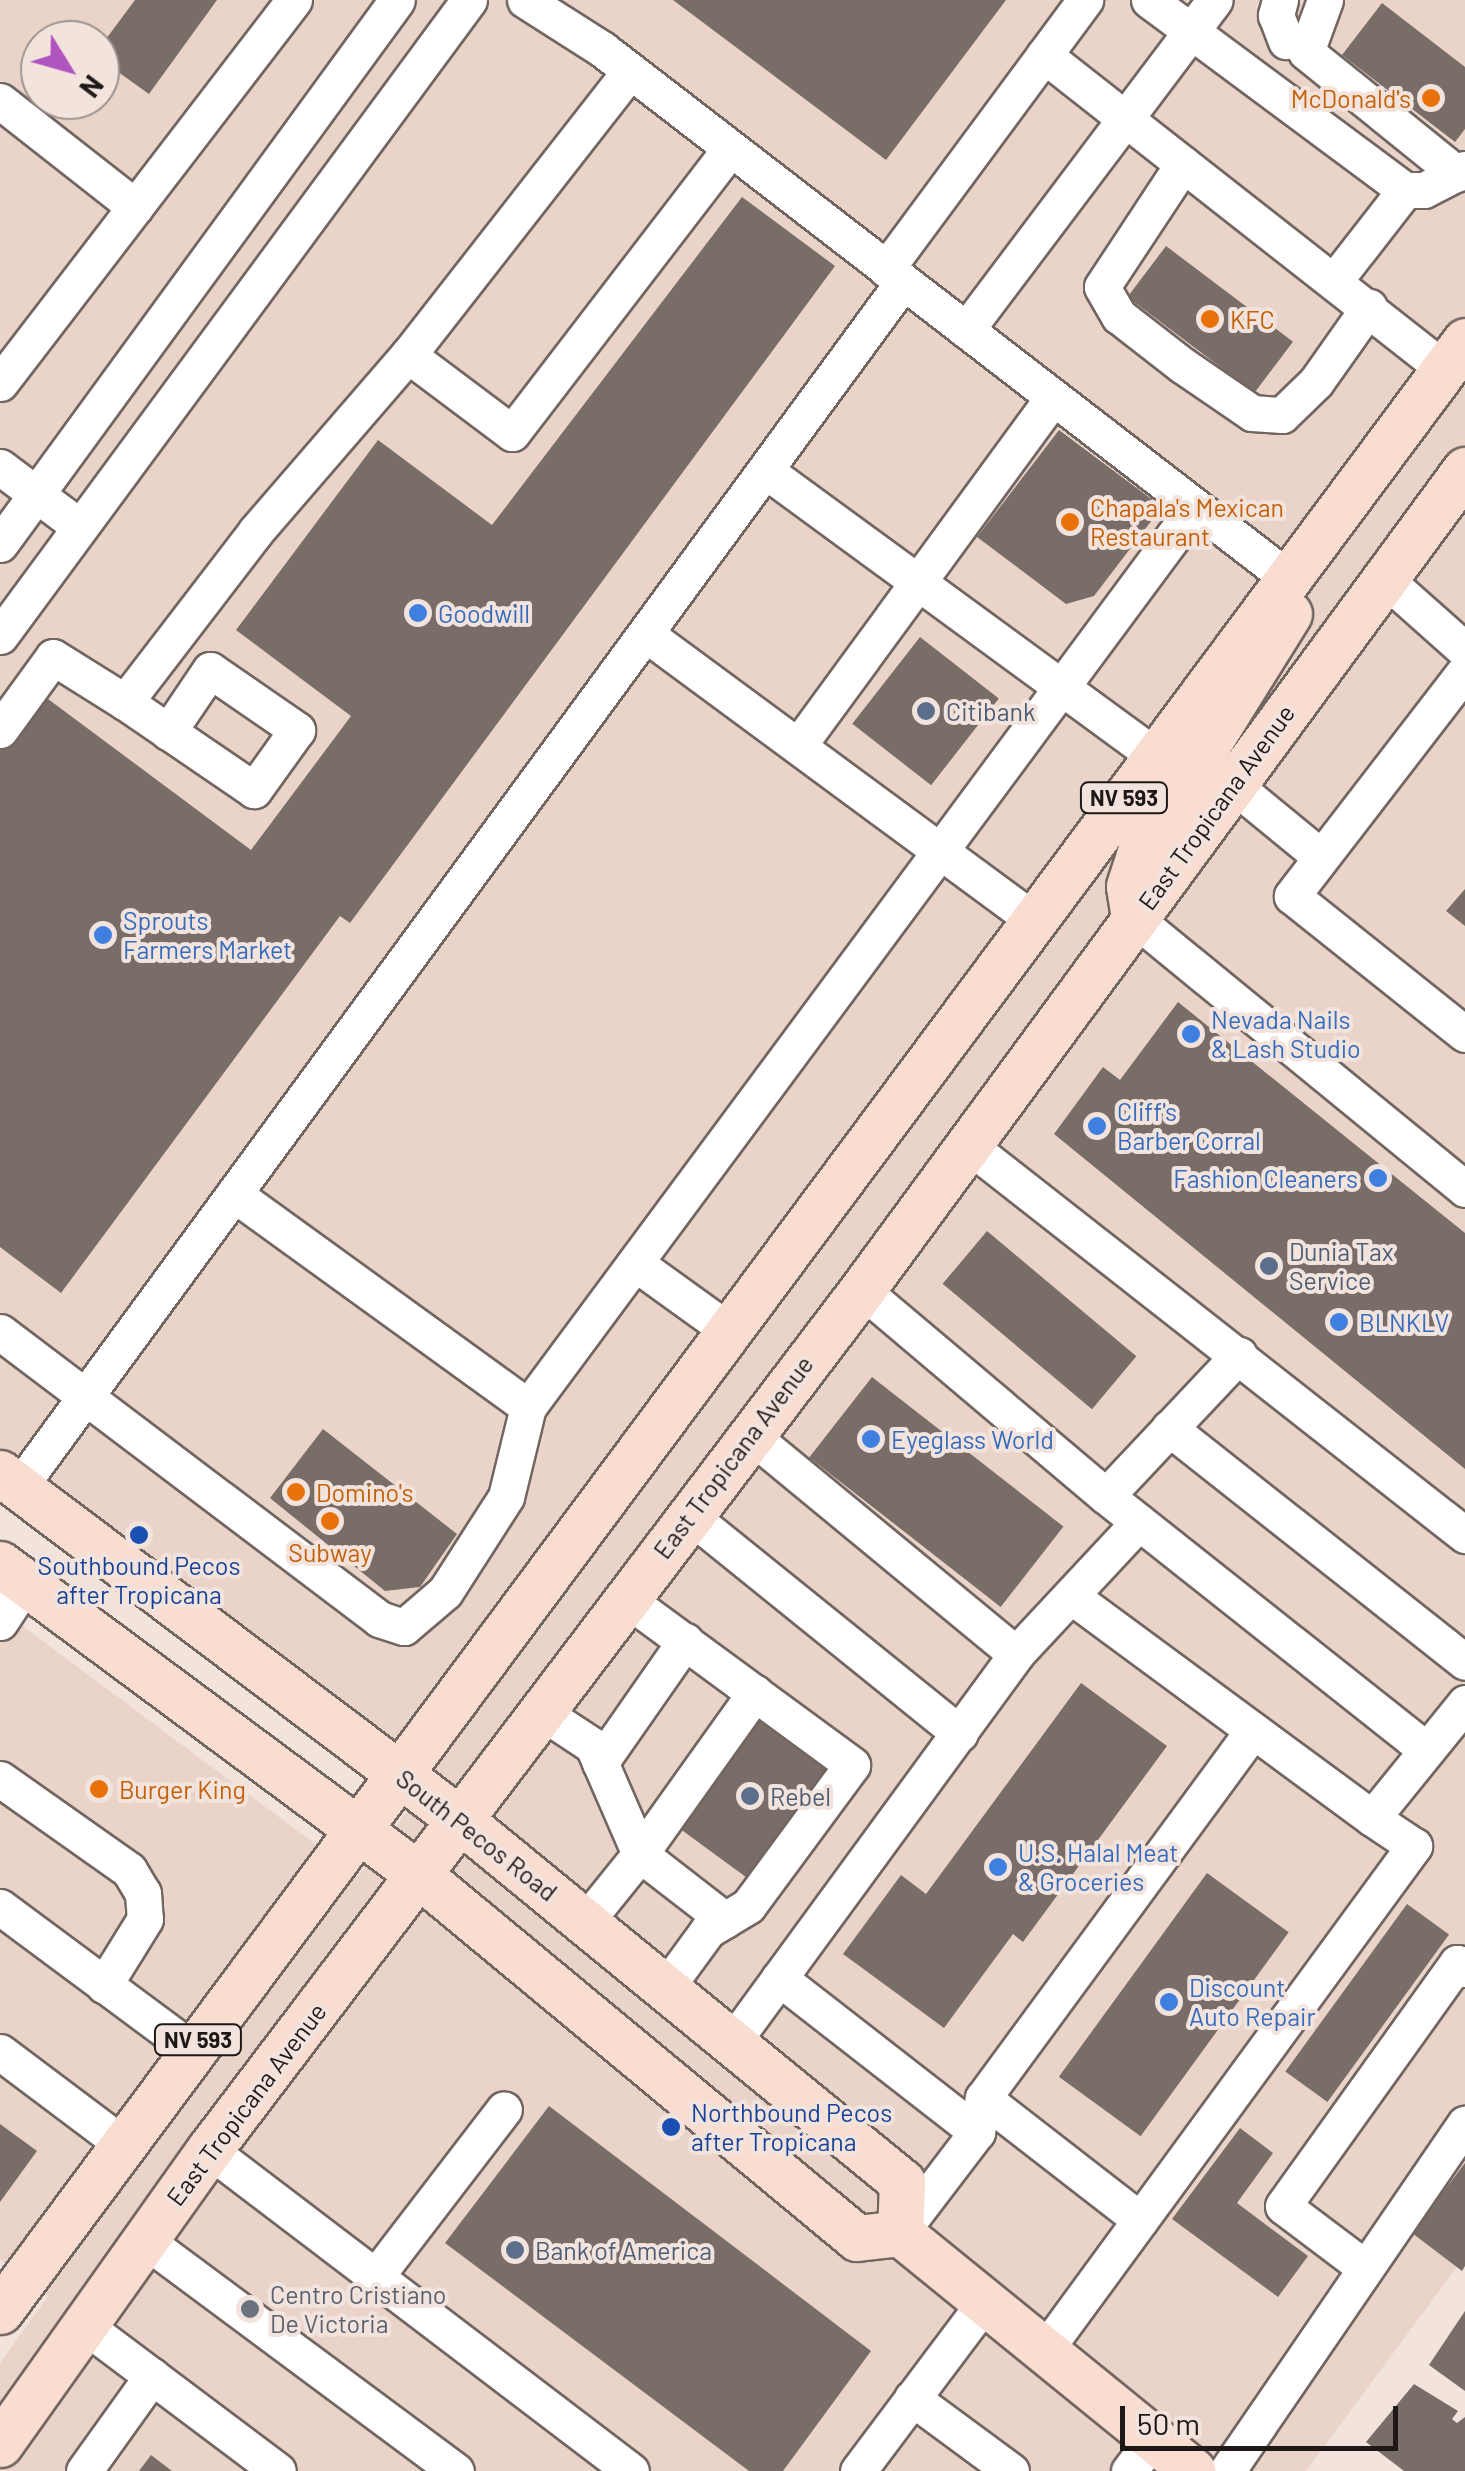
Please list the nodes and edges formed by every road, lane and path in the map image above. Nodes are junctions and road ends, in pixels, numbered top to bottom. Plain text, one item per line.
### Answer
1 (294, 0) edge
2 (398, 0) edge
3 (469, 0) edge
4 (525, 0) edge
5 (1085, 0) edge
6 (1148, 0) edge
7 (1215, 0) edge
8 (1280, 0) edge
9 (1325, 0) edge
10 (1190, 32) junction
11 (1286, 41) dead end
12 (1044, 56) junction
13 (630, 71) junction
14 (0, 102) edge
15 (1125, 119) junction
16 (730, 148) junction
17 (1182, 164) junction
18 (1461, 171) edge
19 (1405, 190) junction
20 (135, 207) junction
21 (895, 276) junction
22 (1335, 280) junction
23 (1369, 307) junction
24 (966, 330) junction
25 (1455, 354) edge
26 (408, 355) junction
27 (0, 384) edge
28 (1053, 398) junction
29 (0, 468) edge
30 (1465, 470) edge
31 (766, 471) junction
32 (37, 494) junction
33 (1195, 508) junction
34 (80, 527) junction
35 (0, 544) edge
36 (1288, 578) junction
37 (1385, 579) junction
38 (920, 580) junction
39 (647, 635) junction
40 (0, 636) edge
41 (1465, 650) edge
42 (1465, 672) edge
43 (1063, 687) junction
44 (125, 702) junction
45 (0, 730) edge
46 (168, 732) dead end
47 (798, 746) junction
48 (1155, 756) junction
49 (1232, 784) junction
50 (942, 853) junction
51 (1321, 857) junction
52 (1134, 918) junction
53 (1034, 920) junction
54 (1465, 1034) edge
55 (968, 1145) junction
56 (1465, 1189) edge
57 (234, 1194) junction
58 (636, 1263) junction
59 (862, 1290) junction
60 (728, 1330) junction
61 (0, 1332) edge
62 (1239, 1355) junction
63 (84, 1396) junction
64 (528, 1407) junction
65 (1169, 1428) junction
66 (748, 1434) junction
67 (10, 1480) edge
68 (1106, 1496) junction
69 (689, 1514) junction
70 (1140, 1522) junction
71 (1465, 1534) edge
72 (13, 1574) edge
73 (1071, 1596) junction
74 (626, 1598) junction
75 (0, 1622) edge
76 (685, 1640) junction
77 (1016, 1654) junction
78 (1465, 1662) edge
79 (754, 1693) junction
80 (1465, 1703) edge
81 (540, 1711) junction
82 (1253, 1730) junction
83 (960, 1734) junction
84 (1427, 1750) junction
85 (600, 1763) junction
86 (398, 1772) junction
87 (0, 1779) edge
88 (1372, 1818) junction
89 (459, 1819) junction
90 (356, 1829) junction
91 (640, 1854) junction
92 (418, 1874) junction
93 (0, 1908) edge
94 (725, 1920) junction
95 (586, 1921) junction
96 (1465, 1969) edge
97 (779, 1978) junction
98 (104, 1985) junction
99 (667, 1986) junction
100 (734, 2040) junction
101 (191, 2049) junction
102 (0, 2052) edge
103 (504, 2109) dead end
104 (980, 2115) junction
105 (1465, 2124) edge
106 (121, 2142) junction
107 (209, 2150) junction
108 (1140, 2220) junction
109 (900, 2233) junction
110 (146, 2241) junction
111 (1364, 2267) junction
112 (376, 2276) junction
113 (985, 2302) junction
114 (0, 2310) edge
115 (85, 2326) junction
116 (1045, 2350) junction
117 (152, 2376) junction
118 (912, 2398) junction
119 (0, 2444) edge
120 (1141, 2455) edge
121 (998, 2467) edge
122 (84, 2471) edge
123 (278, 2471) edge
124 (456, 2471) edge
125 (631, 2471) edge
126 (858, 2471) edge
127 (1193, 2471) edge
128 (1227, 2471) edge

1 - 20 street
2 - 32 street
3 - 34 street
4 - 13 street
5 - 12 street
6 - 10 street
7 - 10 street
8 - 11 street
9 - 18 street
10 - 15 street
10 - 19 street
12 - 15 street
12 - 21 street
13 - 16 street
13 - 26 street
14 - 20 street
15 - 17 street
15 - 24 street
16 - 21 street
16 - 26 street
17 - 22 street
17 - 23 street
18 - 19 street
19 - 22 street
20 - 27 street
21 - 24 street
21 - 31 street
22 - 23 street
23 - 25 street
24 - 28 street
25 - 36 main road, NV 593
26 - 44 street
28 - 33 street
28 - 38 street
29 - 32 street
30 - 37 main road, East Tropicana Avenue / NV 593
31 - 38 street
31 - 39 street
32 - 34 street
32 - 35 street
33 - 36 street
33 - 43 street
34 - 40 street
36 - 48 main road, NV 593
36 - 52 main road
37 - 41 street
37 - 49 main road, East Tropicana Avenue / NV 593
38 - 43 street
38 - 47 street
39 - 47 street
39 - 57 street
42 - 51 street
43 - 48 street
43 - 50 street
44 - 45 street
44 - 46 street
47 - 50 street
48 - 53 main road, NV 593
49 - 51 street
49 - 52 main road, East Tropicana Avenue / NV 593
50 - 53 street
50 - 58 street
51 - 54 street
52 - 55 main road, East Tropicana Avenue / NV 593
52 - 56 street
53 - 60 main road, NV 593
55 - 59 main road, East Tropicana Avenue / NV 593
55 - 62 street
57 - 63 street
57 - 64 street
58 - 60 street
58 - 64 street
59 - 66 main road, East Tropicana Avenue / NV 593
59 - 68 street
60 - 86 main road, NV 593
61 - 63 street
62 - 65 street
62 - 71 street
63 - 64 street
63 - 67 street
65 - 68 street
65 - 78 street
66 - 69 main road, East Tropicana Avenue / NV 593
66 - 77 street
67 - 86 main road, South Pecos Road
68 - 70 street
69 - 74 main road, East Tropicana Avenue / NV 593
69 - 83 street
70 - 73 street
70 - 84 street
72 - 75 street
72 - 90 main road
73 - 77 street
73 - 82 street
74 - 76 street
74 - 81 main road, East Tropicana Avenue / NV 593
76 - 79 street
76 - 85 street
77 - 83 street
79 - 91 street
79 - 94 street
80 - 84 street
81 - 85 street
81 - 89 main road, East Tropicana Avenue / NV 593
82 - 88 street
82 - 104 street
83 - 97 street
84 - 88 street
85 - 91 street
86 - 89 main road, South Pecos Road
86 - 90 main road, NV 593
87 - 98 street
88 - 108 street
89 - 92 main road, East Tropicana Avenue / NV 593
89 - 95 main road, South Pecos Road
90 - 92 main road
90 - 101 main road, NV 593
91 - 94 street
91 - 95 street
92 - 107 main road, East Tropicana Avenue / NV 593
92 - 109 main road
93 - 98 street
94 - 99 street
95 - 99 main road, South Pecos Road
96 - 111 street
97 - 100 street
97 - 104 street
98 - 101 street
99 - 100 main road, South Pecos Road
100 - 109 main road, South Pecos Road
101 - 106 main road, NV 593
102 - 106 street
103 - 112 street
104 - 108 street
104 - 109 street
105 - 111 street
106 - 114 main road, NV 593
107 - 110 main road, East Tropicana Avenue / NV 593
107 - 112 street
108 - 116 street
109 - 113 main road
110 - 115 main road, East Tropicana Avenue / NV 593
110 - 124 street
111 - 128 street
112 - 125 street
113 - 116 main road
113 - 118 street
115 - 117 street
115 - 119 main road, East Tropicana Avenue / NV 593
116 - 120 main road
117 - 122 street
117 - 123 street
118 - 121 street
118 - 126 street
120 - 127 main road

